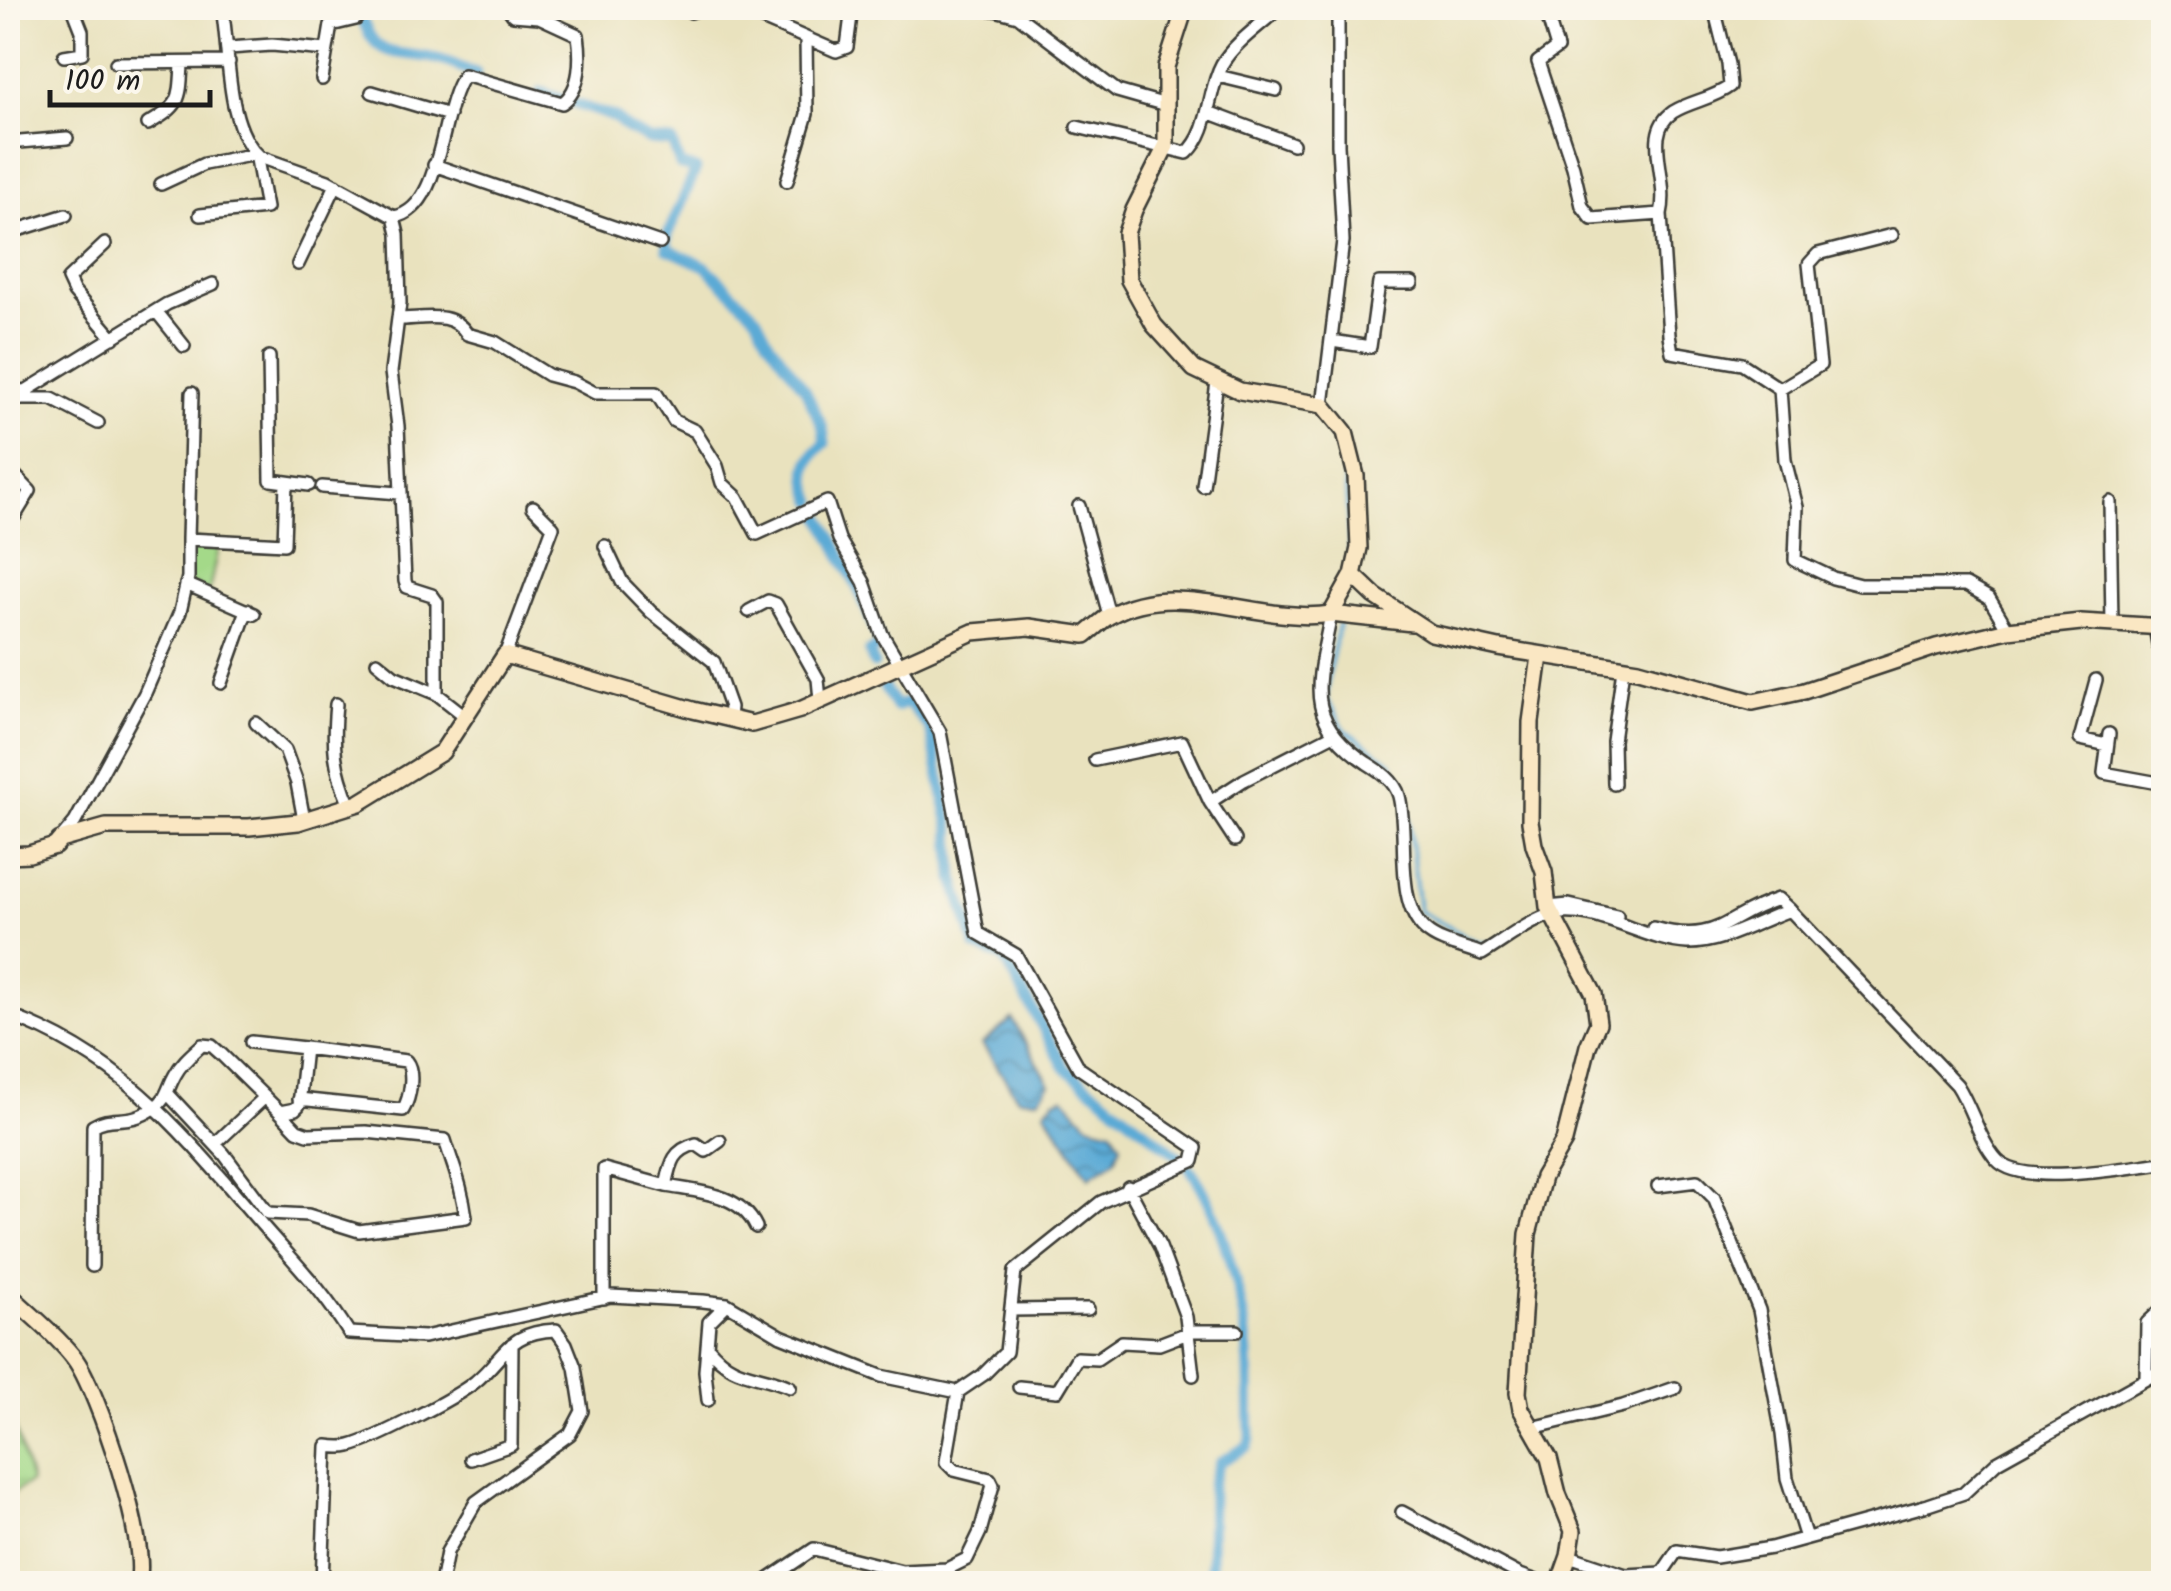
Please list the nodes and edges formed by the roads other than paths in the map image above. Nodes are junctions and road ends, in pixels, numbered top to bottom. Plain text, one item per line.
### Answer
1 (74, 8) edge
2 (222, 8) edge
3 (508, 8) edge
4 (686, 8) edge
5 (704, 8) edge
6 (737, 8) edge
7 (852, 8) edge
8 (960, 8) edge
9 (1185, 8) edge
10 (1279, 8) edge
11 (1338, 8) edge
12 (1546, 8) edge
13 (1714, 8) edge
14 (356, 19) dead end
15 (806, 38) junction
16 (229, 48) junction
17 (326, 50) junction
18 (64, 56) dead end
19 (229, 62) junction
20 (116, 63) dead end
21 (182, 64) junction
22 (1218, 76) junction
23 (322, 79) dead end
24 (1276, 90) dead end
25 (372, 92) dead end
26 (1166, 105) junction
27 (1208, 112) junction
28 (449, 115) junction
29 (148, 124) dead end
30 (1077, 127) dead end
31 (67, 138) dead end
32 (8, 143) edge
33 (1294, 144) dead end
34 (1166, 146) junction
35 (256, 154) junction
36 (434, 165) junction
37 (788, 180) dead end
38 (161, 184) dead end
39 (336, 185) junction
40 (1660, 214) junction
41 (66, 215) dead end
42 (200, 215) dead end
43 (394, 218) junction
44 (8, 233) edge
45 (1892, 235) dead end
46 (106, 244) dead end
47 (660, 244) dead end
48 (298, 264) dead end
49 (1412, 283) dead end
50 (213, 284) dead end
51 (156, 311) junction
52 (398, 319) junction
53 (113, 338) junction
54 (1332, 341) junction
55 (184, 346) dead end
56 (270, 357) dead end
57 (1217, 382) junction
58 (1780, 389) junction
59 (192, 393) dead end
60 (10, 395) edge
61 (1322, 404) junction
62 (98, 422) dead end
63 (8, 468) edge
64 (286, 482) junction
65 (1203, 486) dead end
66 (398, 493) junction
67 (2110, 502) dead end
68 (1079, 506) dead end
69 (533, 507) dead end
70 (8, 527) edge
71 (188, 539) junction
72 (605, 546) dead end
73 (1354, 575) junction
74 (186, 584) junction
75 (749, 611) dead end
76 (1331, 614) junction
77 (1109, 616) junction
78 (1414, 623) junction
79 (2112, 624) junction
80 (2159, 627) edge
81 (2008, 630) junction
82 (505, 655) junction
83 (1540, 656) junction
84 (377, 662) dead end
85 (893, 666) junction
86 (1623, 669) junction
87 (2164, 678) edge
88 (2096, 680) dead end
89 (221, 683) dead end
90 (437, 694) junction
91 (820, 700) junction
92 (336, 704) dead end
93 (465, 716) junction
94 (729, 718) junction
95 (256, 723) dead end
96 (1334, 734) junction
97 (1095, 760) dead end
98 (1614, 784) dead end
99 (2164, 784) edge
100 (1210, 802) junction
101 (350, 806) junction
102 (304, 820) junction
103 (60, 840) junction
104 (1235, 840) dead end
105 (8, 855) edge
106 (1549, 911) junction
107 (8, 1014) edge
108 (251, 1042) dead end
109 (305, 1048) junction
110 (169, 1095) junction
111 (264, 1097) junction
112 (299, 1099) junction
113 (156, 1107) junction
114 (280, 1112) junction
115 (720, 1140) dead end
116 (215, 1144) junction
117 (2164, 1163) edge
118 (666, 1186) junction
119 (1658, 1186) dead end
120 (1128, 1188) junction
121 (756, 1227) dead end
122 (92, 1266) dead end
123 (8, 1293) edge
124 (604, 1298) junction
125 (727, 1304) junction
126 (2164, 1307) edge
127 (1012, 1310) junction
128 (1088, 1310) dead end
129 (1237, 1331) dead end
130 (1188, 1335) junction
131 (512, 1344) junction
132 (707, 1346) junction
133 (2164, 1369) edge
134 (1193, 1375) dead end
135 (2146, 1376) junction
136 (790, 1387) dead end
137 (1018, 1387) dead end
138 (1675, 1388) dead end
139 (958, 1392) junction
140 (708, 1400) dead end
141 (1532, 1428) junction
142 (471, 1459) dead end
143 (1402, 1512) dead end
144 (1806, 1538) junction
145 (1570, 1556) junction
146 (137, 1584) edge
147 (322, 1584) edge
148 (441, 1584) edge
149 (762, 1584) edge
150 (1545, 1584) edge
151 (1559, 1584) edge

1 - 18 street
2 - 16 street
3 - 28 street
4 - 5 street
6 - 15 street
7 - 15 street
8 - 26 street
9 - 26 street
10 - 22 street
11 - 54 street
12 - 40 street
13 - 40 street
14 - 17 street
15 - 37 street
16 - 17 street
16 - 19 street
17 - 23 street
19 - 21 street
19 - 35 street
20 - 21 street
21 - 29 street
22 - 24 street
22 - 27 street
25 - 28 street
26 - 34 street
27 - 33 street
27 - 34 street
28 - 36 street
30 - 34 street
31 - 32 street
34 - 57 street
35 - 38 street
35 - 39 street
35 - 42 street
36 - 43 street
36 - 47 street
39 - 43 street
39 - 48 street
40 - 58 street
41 - 44 street
43 - 52 street
45 - 58 street
46 - 53 street
49 - 54 street
50 - 51 street
51 - 53 street
51 - 55 street
52 - 66 street
52 - 85 street
53 - 60 street
54 - 61 street
56 - 64 street
57 - 61 street
57 - 65 street
58 - 81 street
59 - 71 street
60 - 62 street
61 - 73 street
63 - 70 street
64 - 66 street
64 - 71 street
66 - 90 street
67 - 79 street
68 - 77 street
69 - 82 street
71 - 74 street
72 - 94 street
73 - 76 street
73 - 78 street
74 - 89 street
74 - 103 street
75 - 91 street
76 - 77 street
76 - 78 street
76 - 96 street
77 - 85 street
78 - 83 street
79 - 80 street
79 - 81 street
80 - 87 street
81 - 86 street
82 - 93 street
82 - 94 street
83 - 86 street
83 - 106 street
84 - 90 street
85 - 91 street
85 - 120 street
86 - 98 street
88 - 99 street
90 - 93 street
91 - 94 street
92 - 101 street
93 - 101 street
95 - 102 street
96 - 100 street
96 - 106 street
97 - 100 street
100 - 104 street
101 - 102 street
102 - 103 street
103 - 105 street
106 - 117 street
106 - 141 street
107 - 113 street
108 - 109 street
109 - 112 street
109 - 112 street
110 - 111 street
110 - 113 street
110 - 116 street
111 - 114 street
111 - 116 street
112 - 114 street
113 - 122 street
113 - 124 street
114 - 116 street
115 - 118 street
118 - 121 street
118 - 124 street
119 - 144 street
120 - 127 street
120 - 130 street
123 - 146 street
124 - 125 street
125 - 132 street
125 - 139 street
126 - 135 street
127 - 128 street
127 - 139 street
129 - 130 street
130 - 134 street
130 - 137 street
131 - 142 street
131 - 147 street
131 - 148 street
132 - 136 street
132 - 140 street
133 - 135 street
135 - 144 street
138 - 141 street
139 - 149 street
141 - 145 street
143 - 150 street
144 - 145 street
145 - 151 street

